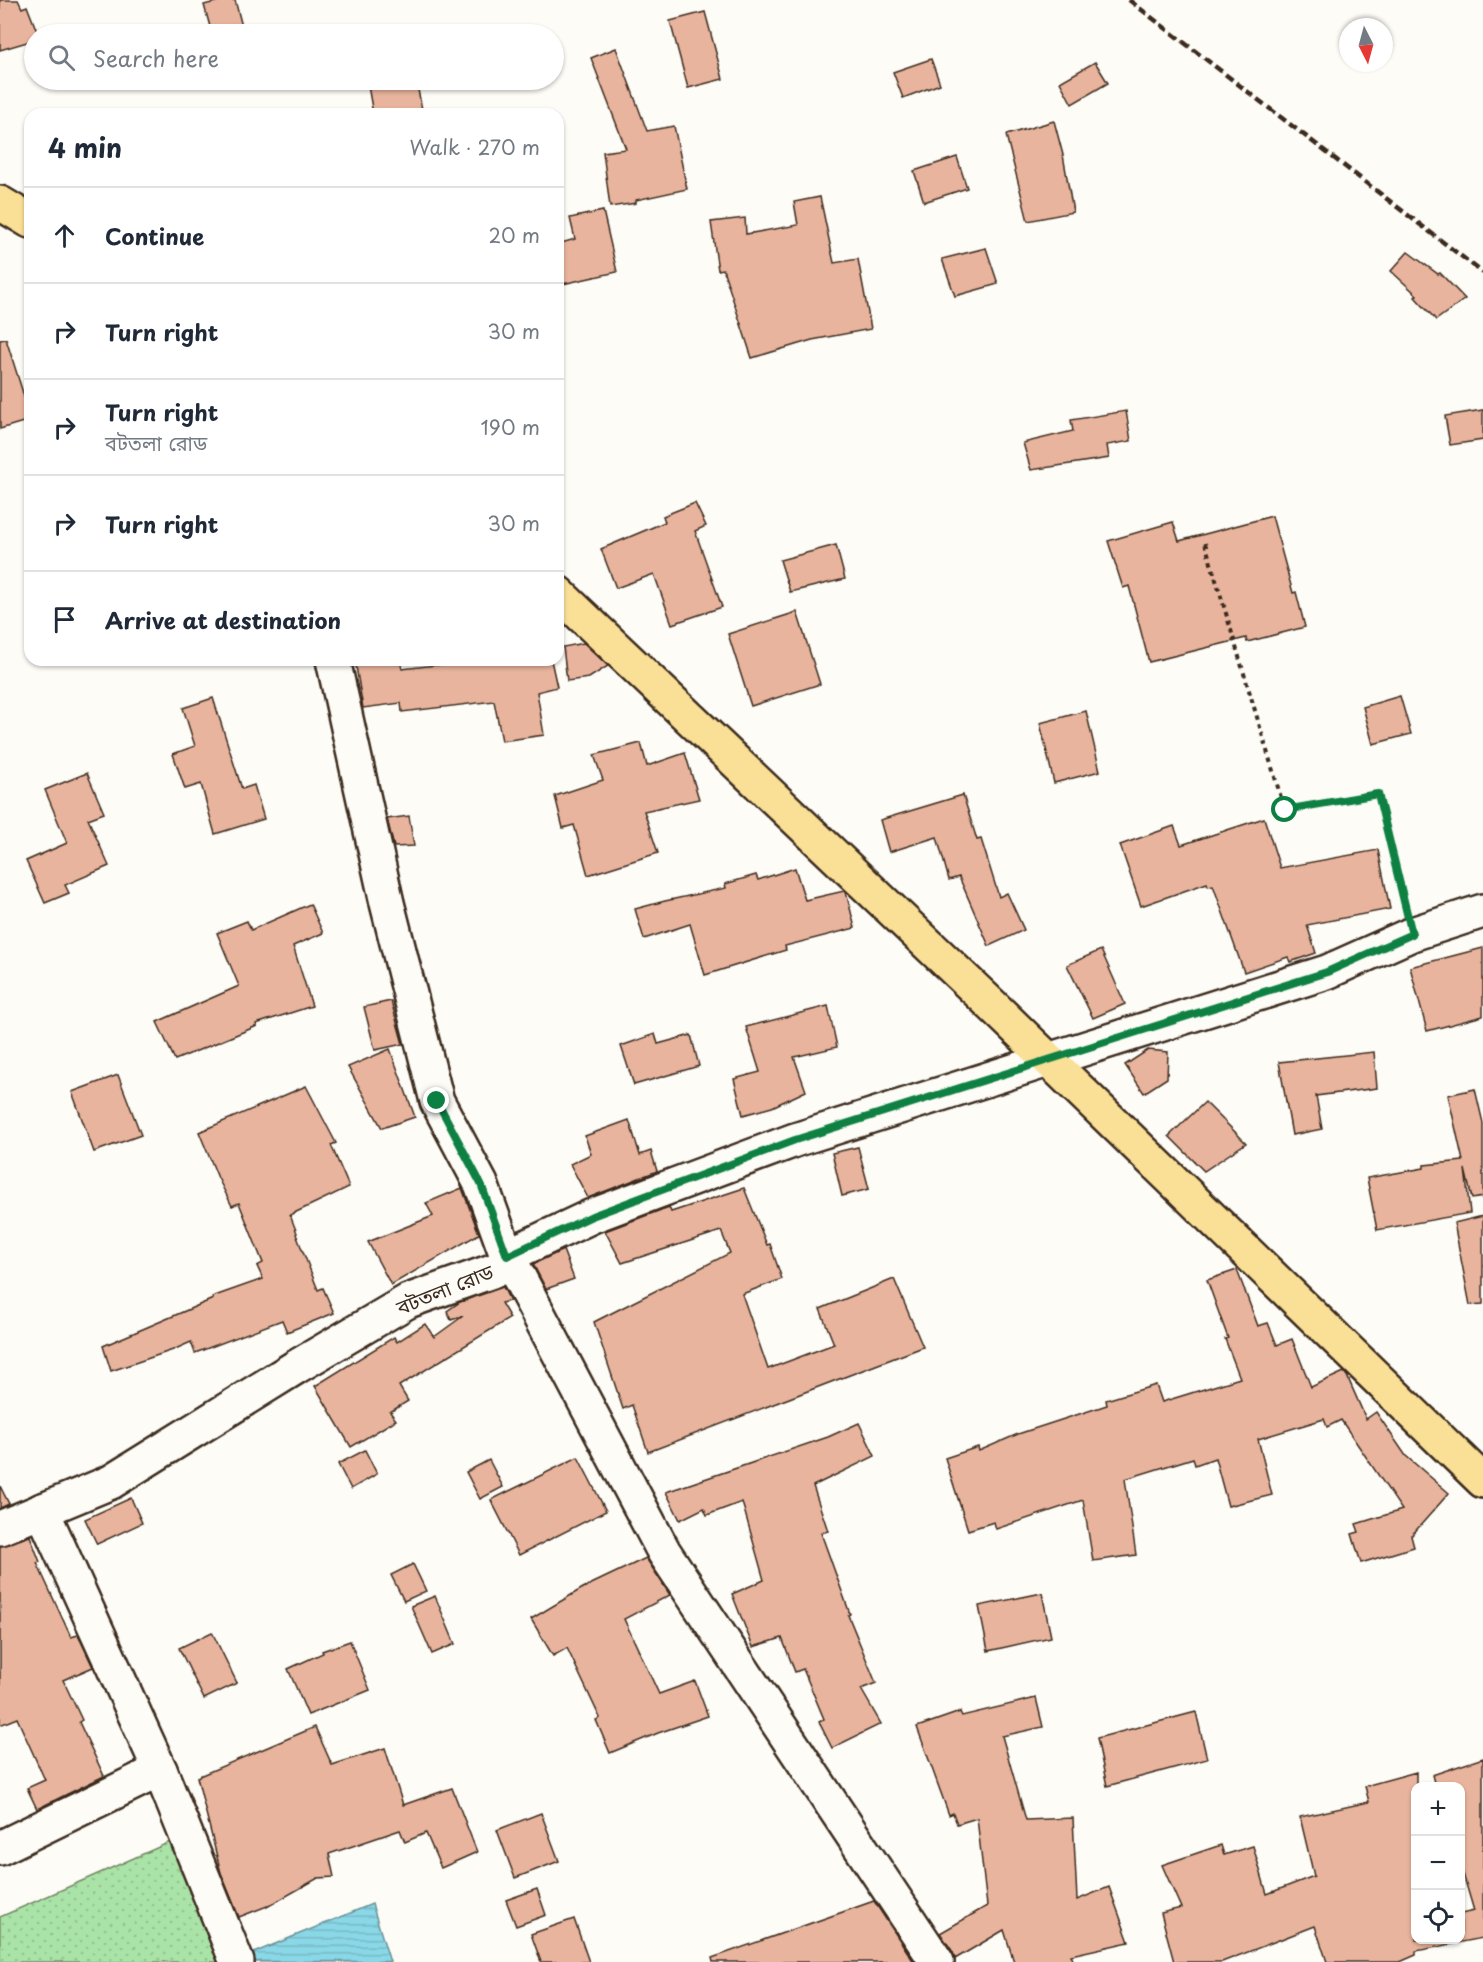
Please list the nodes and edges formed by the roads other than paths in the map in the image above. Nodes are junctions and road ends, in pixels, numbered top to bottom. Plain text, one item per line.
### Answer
1 (0, 203) edge
2 (24, 217) edge
3 (564, 599) edge
4 (334, 666) edge
5 (1483, 911) edge
6 (1049, 1060) junction
7 (509, 1260) junction
8 (1483, 1481) edge
9 (42, 1510) junction
10 (0, 1528) edge
11 (160, 1770) junction
12 (0, 1848) edge
13 (237, 1962) edge
14 (938, 1962) edge

1 - 2 main road
3 - 6 main road
4 - 7 street
5 - 6 street, বটতলা রোড
6 - 7 street, বটতলা রোড
6 - 8 main road
7 - 9 street, বটতলা রোড
7 - 14 street
9 - 10 street, বটতলা রোড
9 - 11 street
11 - 12 street
11 - 13 street

